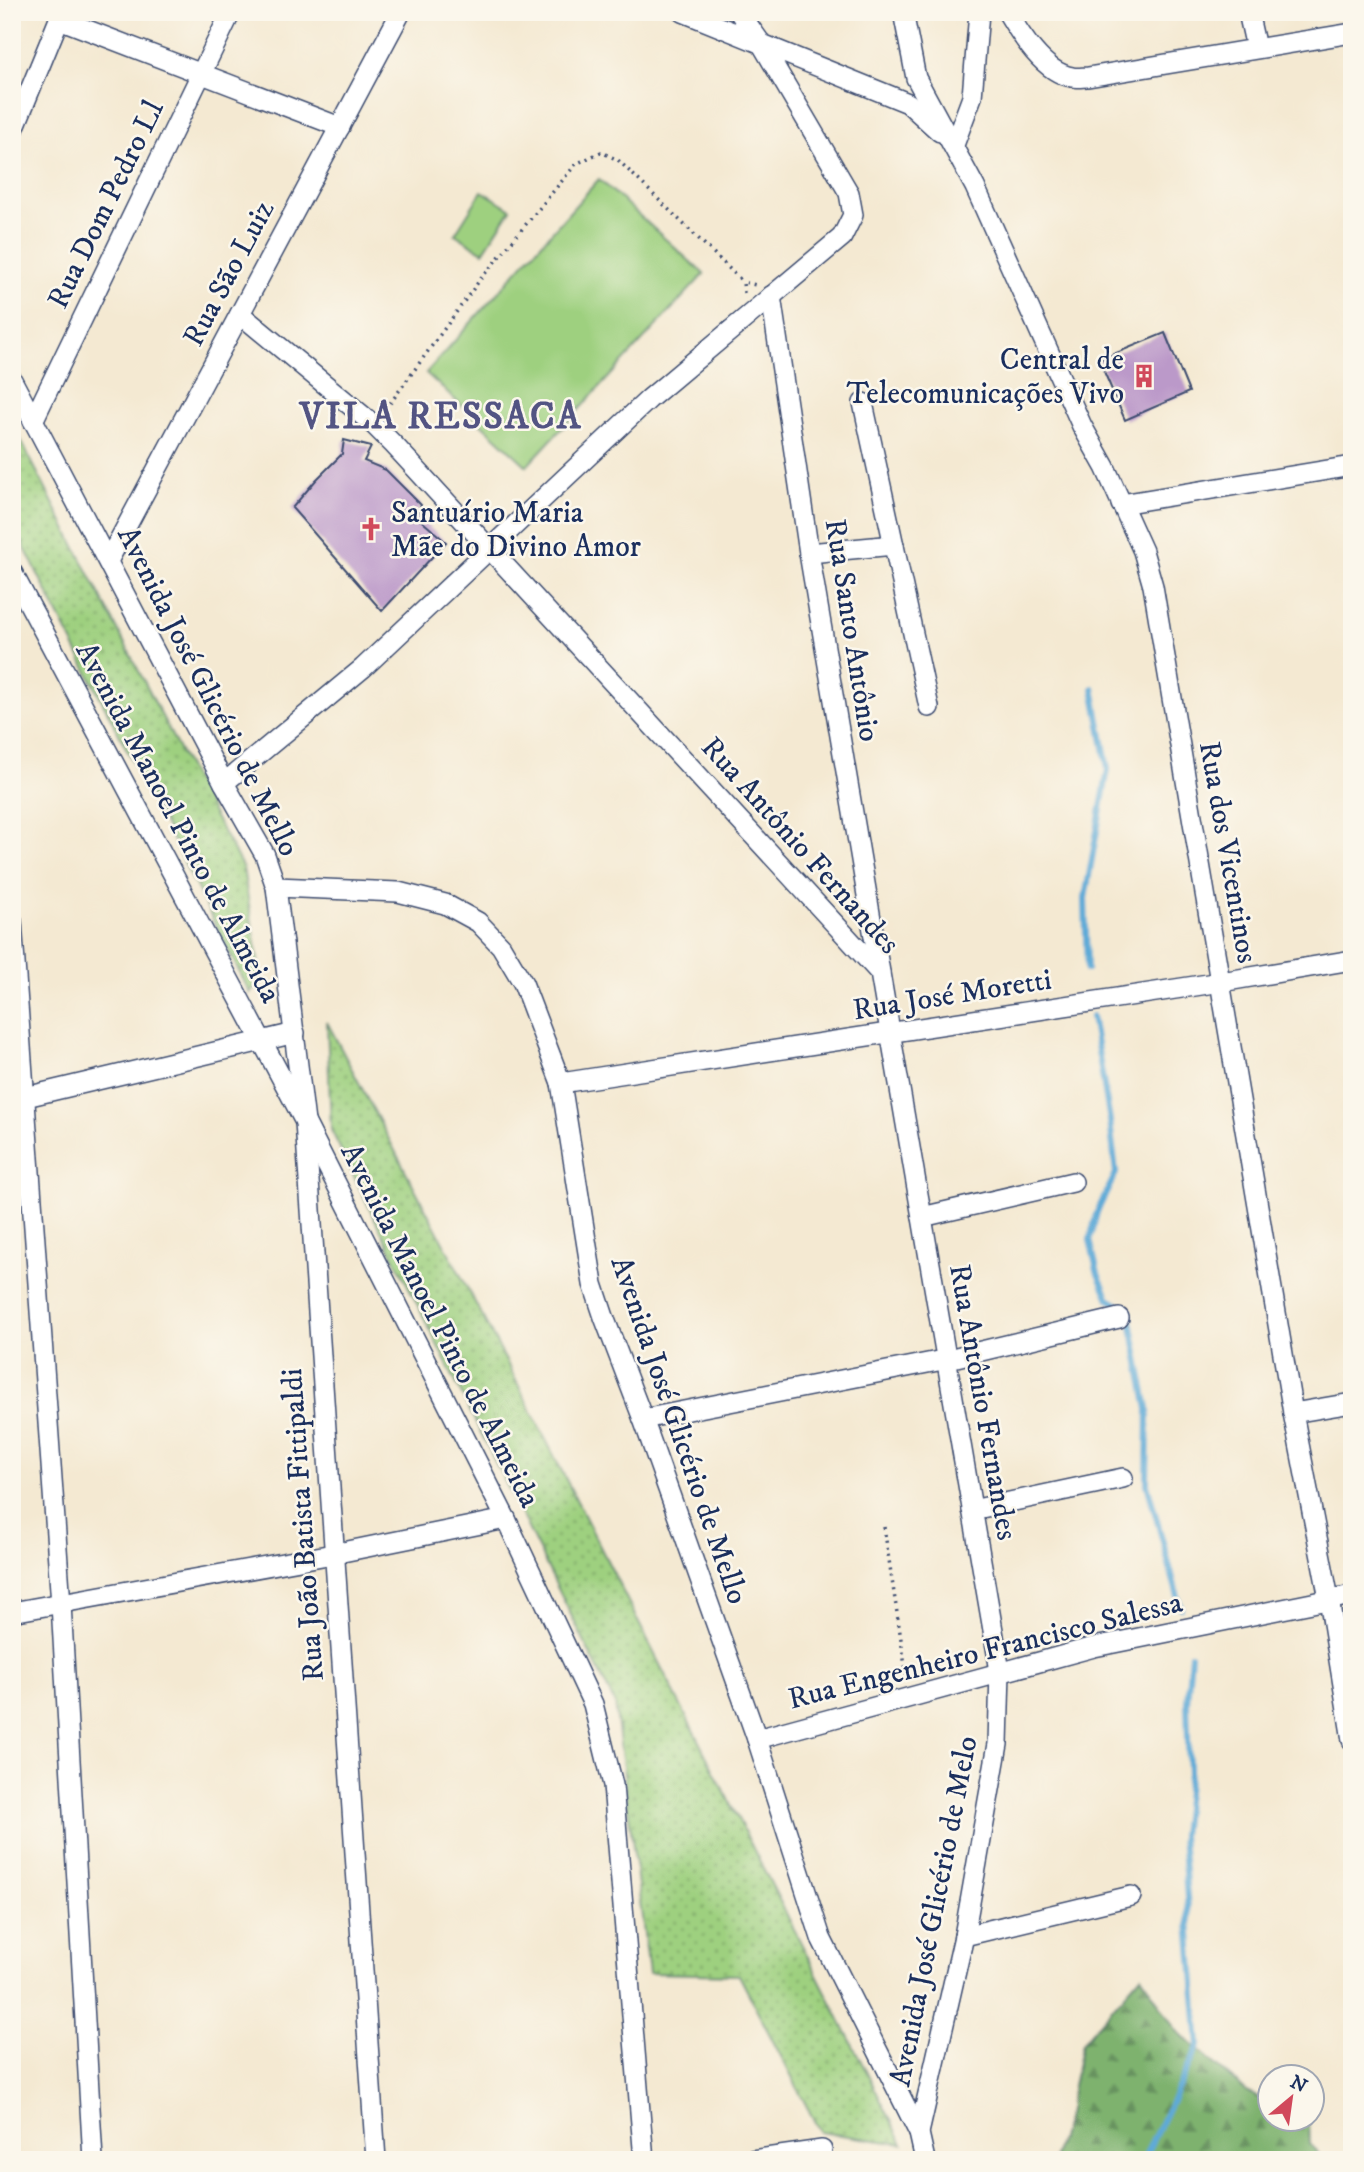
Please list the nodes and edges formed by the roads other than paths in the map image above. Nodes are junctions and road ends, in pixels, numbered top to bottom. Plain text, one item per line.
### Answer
1 (231, 12) edge
2 (401, 12) edge
3 (683, 12) edge
4 (739, 12) edge
5 (902, 12) edge
6 (979, 12) edge
7 (1007, 12) edge
8 (1248, 12) edge
9 (60, 16) edge
10 (1352, 33) edge
11 (761, 43) junction
12 (1256, 48) junction
13 (201, 75) junction
14 (340, 127) junction
15 (12, 134) edge
16 (954, 145) junction
17 (771, 296) junction
18 (240, 314) junction
19 (12, 380) edge
20 (863, 403) dead end
21 (33, 421) junction
22 (1352, 466) edge
23 (1121, 504) junction
24 (894, 545) junction
25 (491, 548) junction
26 (809, 553) junction
27 (108, 561) junction
28 (12, 572) edge
29 (929, 706) dead end
30 (224, 783) junction
31 (276, 887) junction
32 (12, 920) edge
33 (1352, 960) edge
34 (880, 973) junction
35 (1221, 982) junction
36 (295, 1033) junction
37 (892, 1033) junction
38 (262, 1041) junction
39 (561, 1083) junction
40 (18, 1099) edge
41 (305, 1122) junction
42 (1073, 1182) dead end
43 (922, 1217) junction
44 (1119, 1318) dead end
45 (948, 1359) junction
46 (1352, 1403) edge
47 (1293, 1413) junction
48 (643, 1419) junction
49 (1123, 1478) dead end
50 (972, 1510) junction
51 (506, 1519) junction
52 (333, 1554) junction
53 (1352, 1595) edge
54 (1329, 1599) junction
55 (61, 1604) junction
56 (12, 1612) edge
57 (1000, 1671) junction
58 (757, 1739) junction
59 (1352, 1740) edge
60 (1131, 1896) dead end
61 (964, 1936) junction
62 (919, 2133) junction
63 (822, 2150) dead end
64 (93, 2160) edge
65 (376, 2160) edge
66 (644, 2160) edge
67 (752, 2160) edge
68 (925, 2160) edge

1 - 13 street, Rua Dom Pedro Ll
2 - 14 street, Rua São Luiz
3 - 11 street
4 - 11 street
5 - 16 street, Rua dos Vicentinos
6 - 16 street
7 - 12 street
8 - 12 street
9 - 13 street
9 - 15 street
10 - 12 street
11 - 16 street
11 - 17 street
13 - 14 street
13 - 21 street, Rua Dom Pedro Ll
14 - 18 street, Rua São Luiz
16 - 23 street, Rua dos Vicentinos
17 - 25 street
17 - 26 street, Rua Santo Antônio
18 - 25 street, Rua Antônio Fernandes
18 - 27 street, Rua São Luiz
19 - 21 street, Avenida José Glicério de Mello
20 - 24 street
21 - 27 street, Avenida José Glicério de Mello
22 - 23 street
23 - 35 street, Rua dos Vicentinos
24 - 26 street
24 - 29 street
25 - 30 street
25 - 34 street, Rua Antônio Fernandes
26 - 34 street, Rua Santo Antônio
27 - 30 street, Avenida José Glicério de Mello
28 - 38 street, Avenida Manoel Pinto de Almeida
30 - 31 street, Avenida José Glicério de Mello
31 - 36 street, Rua João Batista Fittipaldi
31 - 39 street, Avenida José Glicério de Mello
32 - 40 street
33 - 35 street, Rua José Moretti
34 - 37 street, Rua Antônio Fernandes
35 - 37 street, Rua José Moretti
35 - 47 street, Rua dos Vicentinos
36 - 38 street
36 - 41 street, Rua João Batista Fittipaldi
37 - 39 street, Rua José Moretti
37 - 43 street, Rua Antônio Fernandes
38 - 40 street
38 - 41 street, Avenida Manoel Pinto de Almeida
39 - 48 street, Avenida José Glicério de Mello
40 - 55 street
41 - 51 street, Avenida Manoel Pinto de Almeida
41 - 52 street, Rua João Batista Fittipaldi
42 - 43 street
43 - 45 street, Rua Antônio Fernandes
44 - 45 street
45 - 48 street
45 - 50 street, Rua Antônio Fernandes
46 - 47 street
47 - 54 street, Rua dos Vicentinos
48 - 58 street, Avenida José Glicério de Mello
49 - 50 street
50 - 57 street, Rua Antônio Fernandes
51 - 52 street
51 - 66 street, Avenida Manoel Pinto de Almeida
52 - 55 street
52 - 65 street, Rua João Batista Fittipaldi
53 - 54 street, Rua Engenheiro Francisco Salessa
54 - 57 street, Rua Engenheiro Francisco Salessa
54 - 59 street, Rua dos Vicentinos
55 - 56 street
55 - 64 street
57 - 58 street, Rua Engenheiro Francisco Salessa
57 - 61 street, Avenida José Glicério de Melo
58 - 62 street, Avenida José Glicério de Mello
60 - 61 street
61 - 62 street, Avenida José Glicério de Melo
62 - 68 street, Avenida José Glicério de Melo
63 - 67 street

